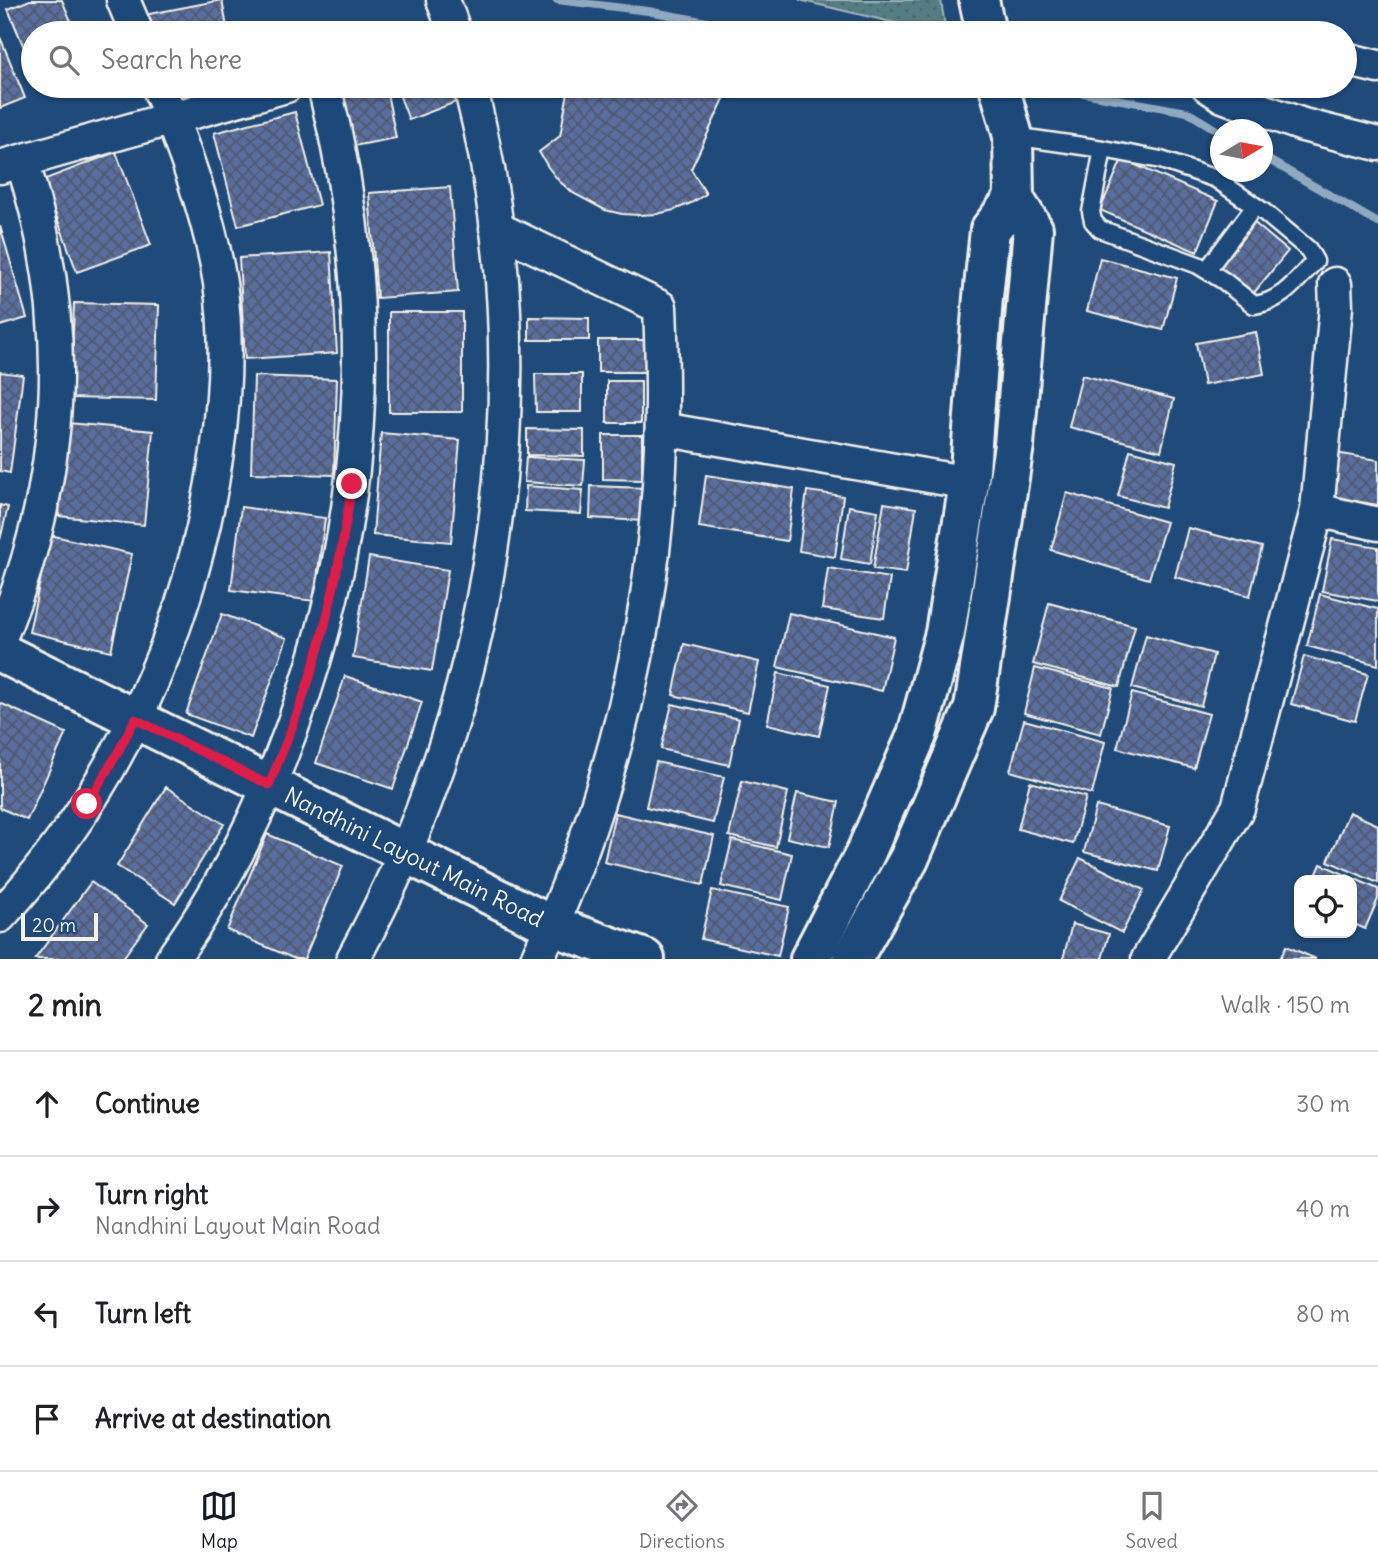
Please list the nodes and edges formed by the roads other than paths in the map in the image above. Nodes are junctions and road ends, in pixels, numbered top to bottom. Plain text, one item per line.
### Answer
1 (123, 0) edge
2 (443, 0) edge
3 (979, 0) edge
4 (132, 21) edge
5 (451, 21) edge
6 (983, 21) edge
7 (1357, 62) edge
8 (1378, 68) edge
9 (163, 98) edge
10 (245, 98) edge
11 (327, 98) edge
12 (472, 98) edge
13 (1003, 98) edge
14 (1229, 98) edge
15 (172, 119) junction
16 (1013, 136) junction
17 (1378, 144) edge
18 (1103, 149) junction
19 (11, 164) edge
20 (1014, 199) junction
21 (1255, 206) junction
22 (496, 228) junction
23 (1207, 271) junction
24 (1335, 284) dead end
25 (662, 429) junction
26 (969, 483) junction
27 (1317, 510) junction
28 (1378, 524) edge
29 (0, 638) edge
30 (0, 652) edge
31 (135, 719) junction
32 (269, 785) junction
33 (406, 853) junction
34 (0, 916) edge
35 (545, 942) edge
36 (172, 959) edge
37 (353, 959) edge
38 (645, 959) edge
39 (810, 959) edge
40 (852, 959) edge
41 (1148, 959) edge

1 - 4 street
2 - 5 street
3 - 6 street
7 - 8 street
9 - 15 street
10 - 15 street
11 - 32 street
12 - 22 street
13 - 16 street
14 - 17 street
15 - 19 street
15 - 31 street
16 - 18 lane
16 - 20 street
18 - 21 lane
18 - 23 lane
19 - 29 street
20 - 26 street
20 - 40 street
21 - 23 lane
21 - 23 lane
22 - 25 street
22 - 33 street
24 - 27 street
25 - 26 street
25 - 35 street
26 - 39 street
27 - 28 street
27 - 41 street
30 - 31 street, Nandhini Layout Main Road
31 - 32 street, Nandhini Layout Main Road
31 - 34 street
32 - 33 street, Nandhini Layout Main Road
32 - 36 street
33 - 35 street, Nandhini Layout Main Road
33 - 37 street
35 - 38 street, Nandhini Layout Main Road

